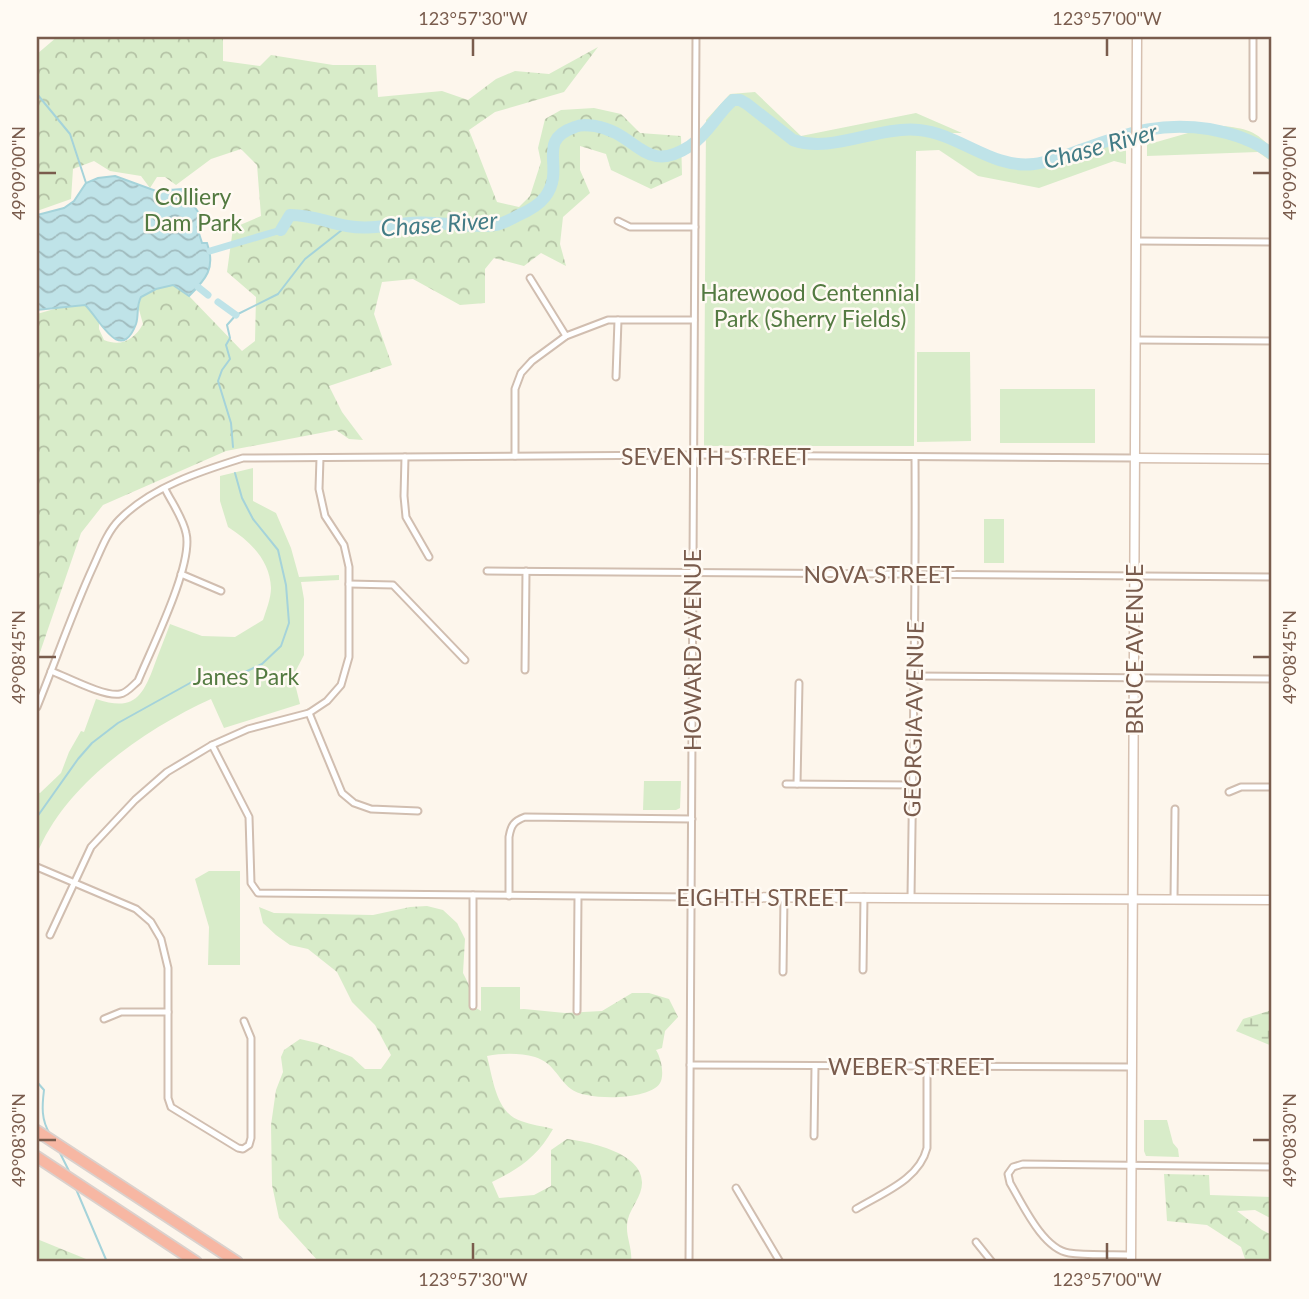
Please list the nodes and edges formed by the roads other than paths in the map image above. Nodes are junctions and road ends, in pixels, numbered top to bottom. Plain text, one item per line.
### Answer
1 (696, 37) edge
2 (1137, 37) edge
3 (1253, 37) edge
4 (1253, 118) dead end
5 (618, 221) dead end
6 (695, 227) junction
7 (1136, 241) junction
8 (1272, 242) edge
9 (530, 278) dead end
10 (618, 320) junction
11 (694, 320) junction
12 (566, 336) junction
13 (1136, 340) junction
14 (1272, 341) edge
15 (616, 377) dead end
16 (694, 455) junction
17 (515, 456) junction
18 (405, 457) junction
19 (915, 457) junction
20 (320, 458) junction
21 (1135, 458) junction
22 (1272, 459) edge
23 (165, 489) junction
24 (429, 557) dead end
25 (486, 571) dead end
26 (526, 571) junction
27 (693, 572) junction
28 (181, 574) junction
29 (916, 574) junction
30 (1134, 576) junction
31 (1272, 577) edge
32 (349, 584) junction
33 (221, 591) dead end
34 (465, 660) dead end
35 (525, 670) dead end
36 (51, 671) junction
37 (914, 676) junction
38 (1134, 678) junction
39 (1272, 679) edge
40 (799, 684) dead end
41 (37, 707) edge
42 (309, 713) junction
43 (212, 745) junction
44 (786, 783) dead end
45 (797, 784) junction
46 (912, 785) junction
47 (1272, 787) edge
48 (1229, 792) dead end
49 (1175, 809) dead end
50 (418, 811) dead end
51 (692, 819) junction
52 (37, 867) edge
53 (76, 882) junction
54 (473, 895) junction
55 (509, 896) junction
56 (578, 897) junction
57 (690, 897) junction
58 (783, 897) junction
59 (864, 897) junction
60 (911, 898) junction
61 (1133, 899) junction
62 (1174, 899) junction
63 (1272, 900) edge
64 (51, 935) dead end
65 (863, 970) dead end
66 (783, 972) dead end
67 (473, 1006) dead end
68 (577, 1011) dead end
69 (168, 1012) junction
70 (104, 1019) dead end
71 (244, 1021) dead end
72 (690, 1065) junction
73 (815, 1066) junction
74 (927, 1066) junction
75 (1132, 1067) junction
76 (37, 1131) edge
77 (814, 1136) dead end
78 (37, 1157) edge
79 (1131, 1164) junction
80 (1272, 1167) edge
81 (736, 1188) dead end
82 (856, 1209) dead end
83 (976, 1242) dead end
84 (1131, 1258) edge
85 (196, 1262) edge
86 (237, 1262) edge
87 (689, 1262) edge
88 (780, 1262) edge
89 (992, 1262) edge

1 - 6 street, HOWARD AVENUE
2 - 7 street, BRUCE AVENUE
3 - 4 street
5 - 6 street
6 - 11 street, HOWARD AVENUE
7 - 8 street
7 - 13 street, BRUCE AVENUE
9 - 12 street
10 - 11 street
10 - 12 street
10 - 15 street
11 - 16 street, HOWARD AVENUE
12 - 17 street
13 - 14 street
13 - 21 street, BRUCE AVENUE
16 - 17 street, SEVENTH STREET
16 - 19 street, SEVENTH STREET
16 - 27 street, HOWARD AVENUE
17 - 18 street, SEVENTH STREET
18 - 20 street, SEVENTH STREET
18 - 24 street
19 - 21 street, SEVENTH STREET
19 - 29 street, GEORGIA AVENUE
20 - 23 street, SEVENTH STREET
20 - 32 street
21 - 22 street, SEVENTH STREET
21 - 30 street, BRUCE AVENUE
23 - 28 street
23 - 36 street, SEVENTH STREET
25 - 26 street, NOVA STREET
26 - 27 street, NOVA STREET
26 - 35 street
27 - 29 street, NOVA STREET
27 - 51 street, HOWARD AVENUE
28 - 33 street
28 - 36 street
29 - 30 street, NOVA STREET
29 - 37 street, GEORGIA AVENUE
30 - 31 street, NOVA STREET
30 - 38 street, BRUCE AVENUE
32 - 34 street
32 - 42 street
36 - 41 street, SEVENTH STREET
37 - 38 street
37 - 46 street, GEORGIA AVENUE
38 - 39 street
38 - 61 street, BRUCE AVENUE
40 - 45 street
42 - 43 street
42 - 50 street
43 - 53 street
43 - 54 street, EIGHTH STREET
44 - 45 street
45 - 46 street
46 - 60 street, GEORGIA AVENUE
47 - 48 street
49 - 62 street
51 - 55 street
51 - 57 street, HOWARD AVENUE
52 - 53 street
53 - 64 street
53 - 69 street
54 - 55 street, EIGHTH STREET
54 - 67 street
55 - 56 street, EIGHTH STREET
56 - 57 street, EIGHTH STREET
56 - 68 street
57 - 58 street, EIGHTH STREET
57 - 72 street, HOWARD AVENUE
58 - 59 street, EIGHTH STREET
58 - 66 street
59 - 60 street, EIGHTH STREET
59 - 65 street
60 - 61 street, EIGHTH STREET
61 - 62 street, EIGHTH STREET
61 - 75 street, BRUCE AVENUE
62 - 63 street, EIGHTH STREET
69 - 70 street
69 - 71 street
72 - 73 street, WEBER STREET
72 - 87 street, HOWARD AVENUE
73 - 74 street, WEBER STREET
73 - 77 street
74 - 75 street, WEBER STREET
74 - 82 street
75 - 79 street, BRUCE AVENUE
76 - 86 highway
78 - 85 highway
79 - 80 street
79 - 84 street, BRUCE AVENUE
79 - 84 street
81 - 88 street
83 - 89 street

